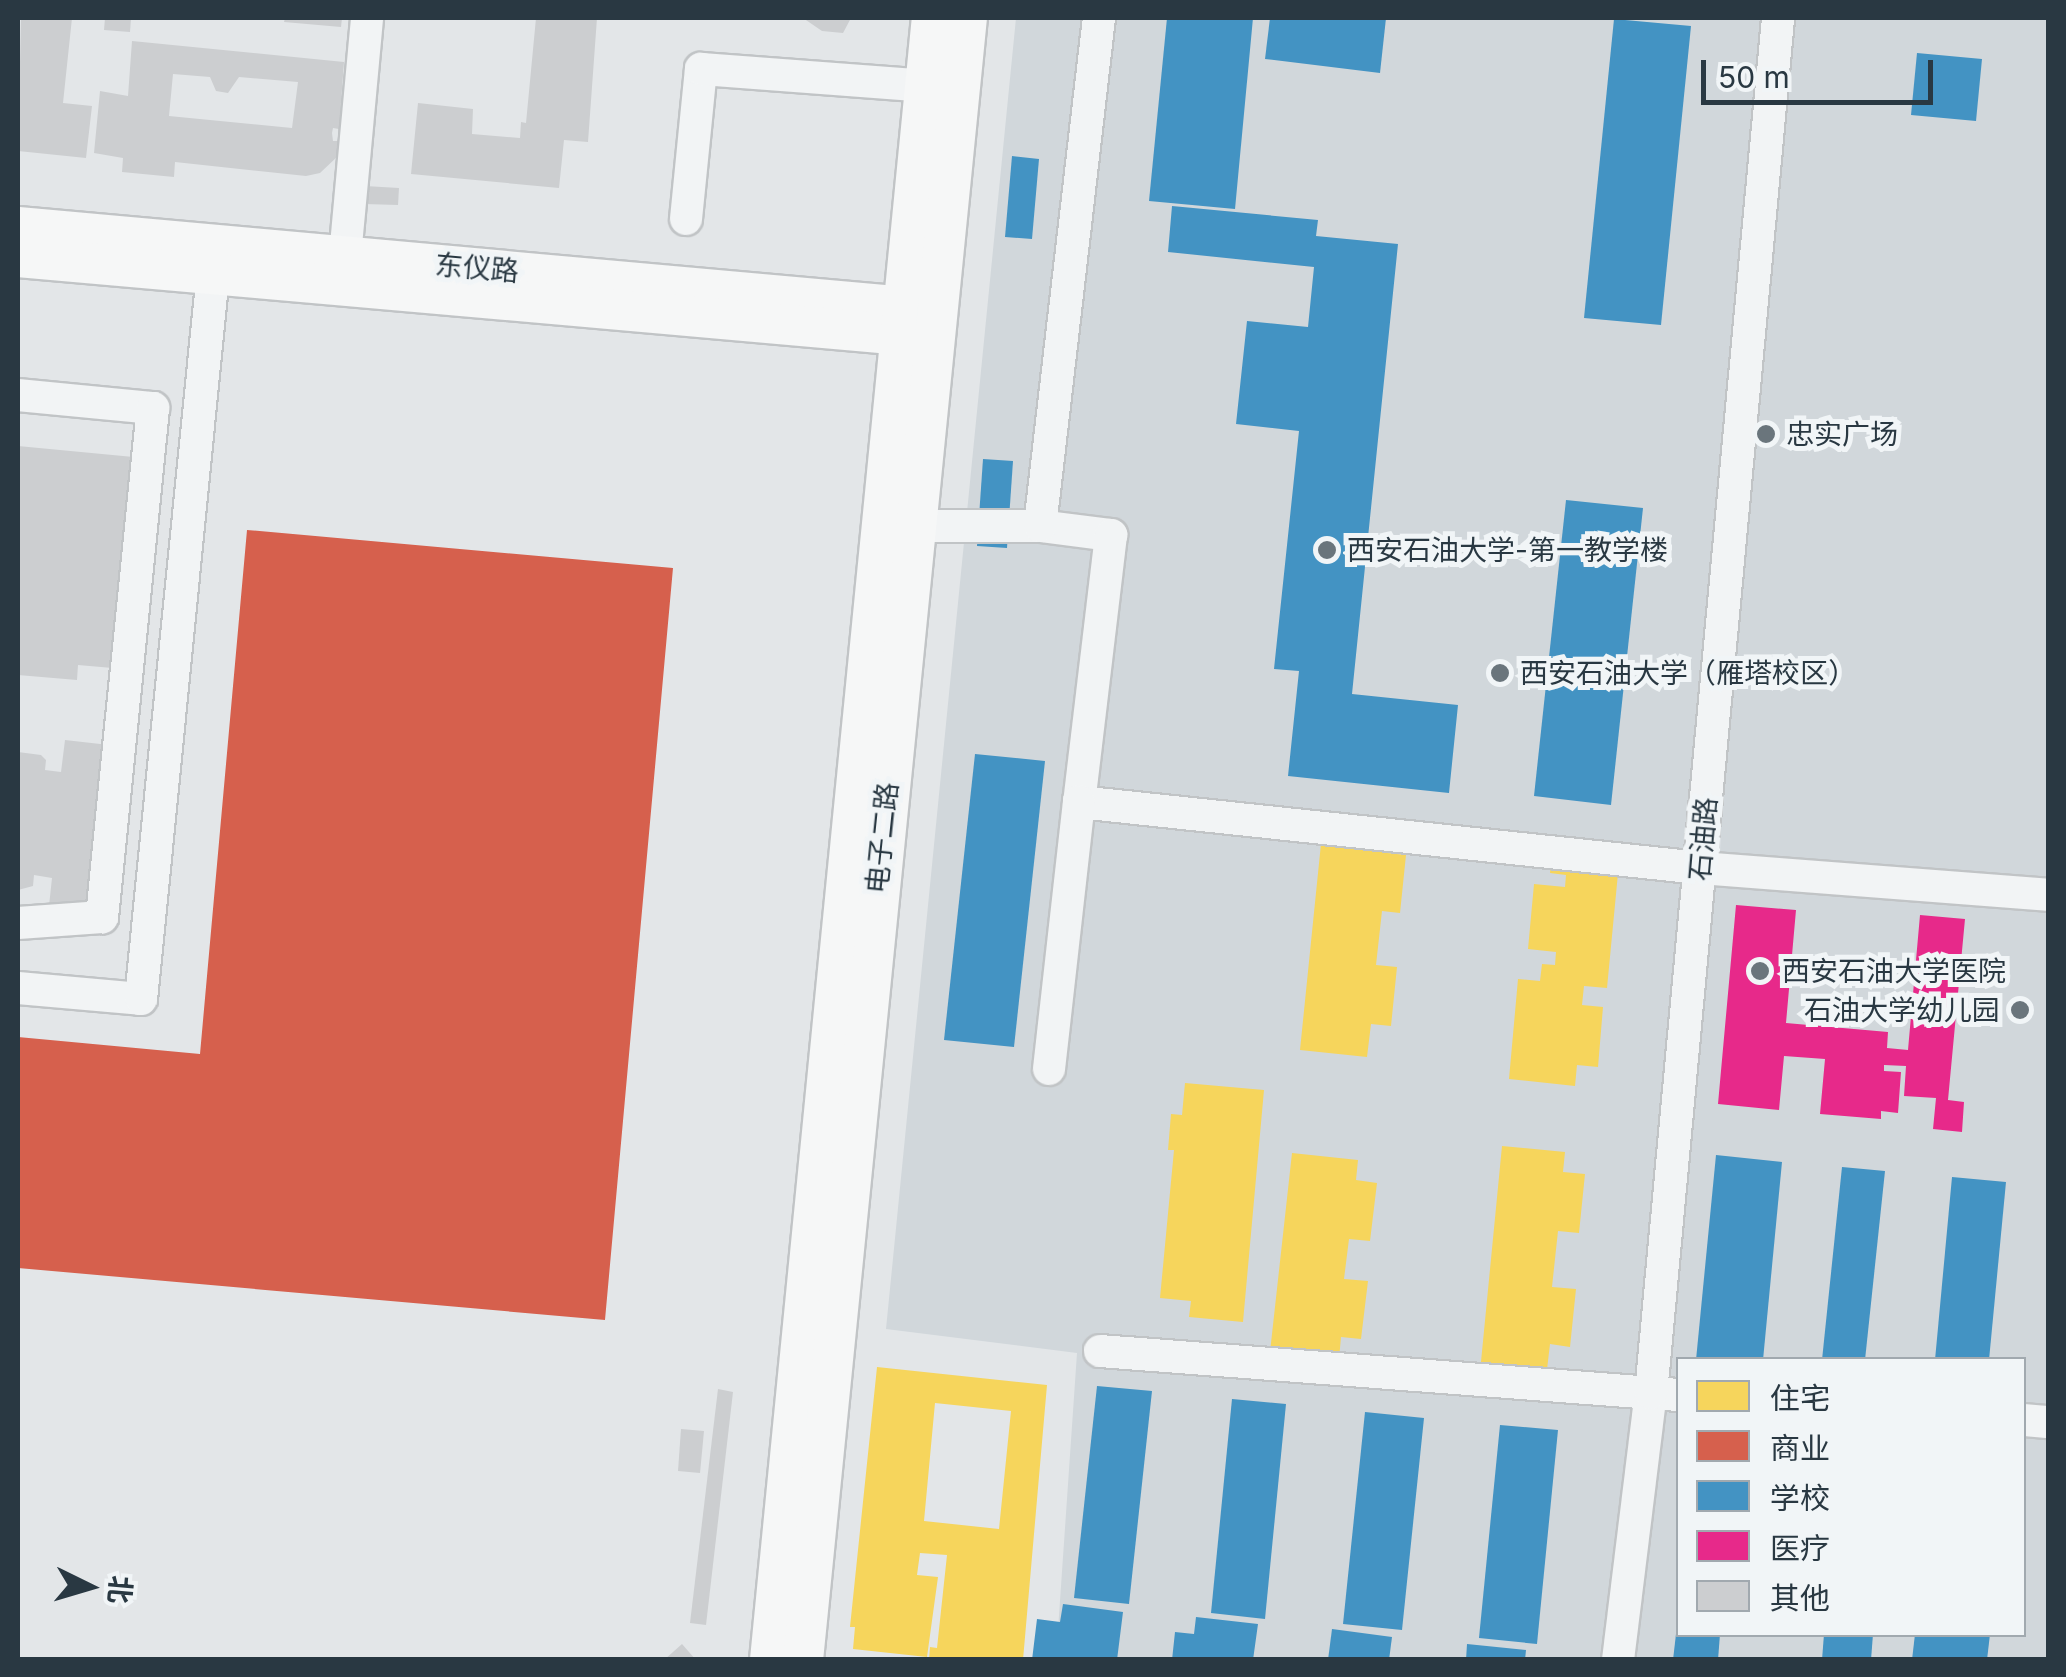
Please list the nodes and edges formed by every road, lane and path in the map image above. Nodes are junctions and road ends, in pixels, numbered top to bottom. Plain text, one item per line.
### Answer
1 (367, 18) edge
2 (932, 18) edge
3 (967, 18) edge
4 (1099, 18) edge
5 (1778, 18) edge
6 (925, 86) junction
7 (686, 219) dead end
8 (18, 227) edge
9 (345, 256) junction
10 (18, 257) edge
11 (213, 274) junction
12 (918, 323) junction
13 (18, 395) edge
14 (913, 526) junction
15 (1040, 526) junction
16 (1079, 802) junction
17 (1700, 868) junction
18 (2048, 895) edge
19 (18, 923) edge
20 (18, 988) edge
21 (1049, 1069) dead end
22 (1100, 1351) dead end
23 (1665, 1394) edge
24 (770, 1660) edge
25 (803, 1660) edge
26 (1618, 1660) edge

1 - 9 street
2 - 6 main road, 电子二路
3 - 12 main road, 电子二路
4 - 15 street
5 - 17 street, 石油路
6 - 7 street
6 - 12 main road, 电子二路
8 - 9 main road, 东仪路
9 - 12 main road, 东仪路
10 - 11 main road, 东仪路
11 - 12 main road, 东仪路
11 - 20 street
12 - 14 main road, 电子二路
12 - 24 main road, 电子二路
13 - 19 street
14 - 15 street
14 - 25 main road, 电子二路
15 - 16 street
16 - 17 street
16 - 21 street
17 - 18 street
17 - 23 street, 石油路
22 - 23 street
23 - 26 street, 石油路

